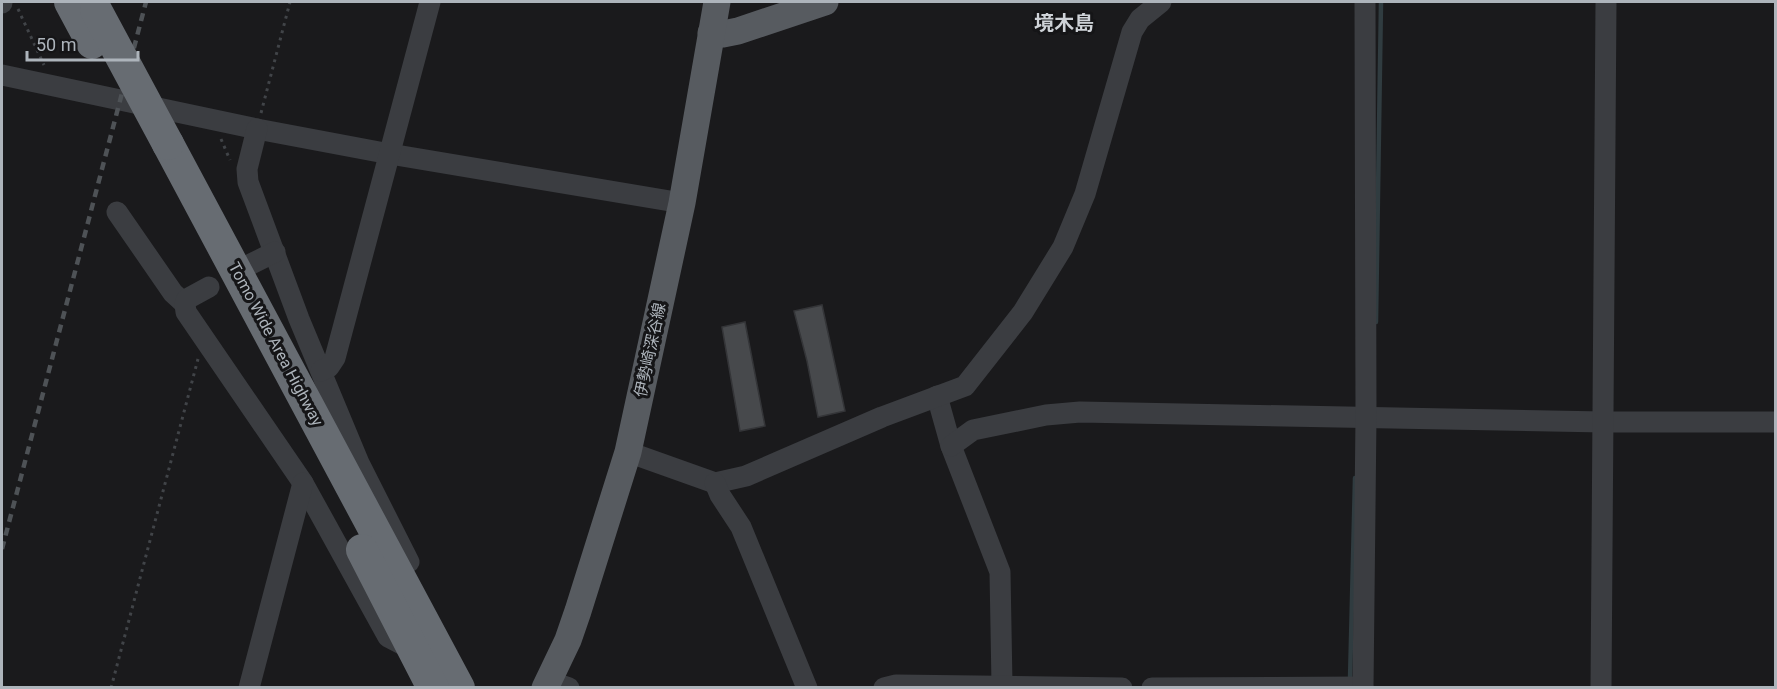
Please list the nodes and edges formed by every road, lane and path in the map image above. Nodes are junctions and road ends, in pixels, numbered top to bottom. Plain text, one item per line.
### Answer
1 (15, 2) edge
2 (290, 2) edge
3 (429, 2) edge
4 (717, 2) edge
5 (825, 2) edge
6 (1161, 2) edge
7 (1365, 2) edge
8 (1606, 2) edge
9 (86, 4) edge
10 (711, 33) junction
11 (2, 75) edge
12 (50, 85) junction
13 (211, 118) junction
14 (257, 129) junction
15 (161, 152) junction
16 (390, 154) junction
17 (247, 169) junction
18 (682, 203) junction
19 (117, 212) dead end
20 (275, 252) junction
21 (251, 264) dead end
22 (208, 286) dead end
23 (185, 304) junction
24 (210, 347) junction
25 (321, 371) junction
26 (937, 396) junction
27 (1366, 417) junction
28 (1604, 422) junction
29 (1776, 422) edge
30 (951, 446) junction
31 (628, 452) junction
32 (303, 483) junction
33 (716, 483) junction
34 (411, 597) junction
35 (413, 651) junction
36 (555, 685) edge
37 (1002, 685) junction
38 (111, 687) edge
39 (249, 687) edge
40 (433, 687) edge
41 (459, 687) edge
42 (807, 687) edge
43 (884, 687) edge
44 (1122, 687) edge
45 (1152, 687) edge
46 (1363, 687) edge
47 (1601, 687) edge

1 - 12 path
2 - 14 path
3 - 16 street
4 - 10 main road, 伊勢崎深谷線
5 - 10 main road
6 - 26 street
7 - 27 street
8 - 28 street
9 - 15 highway, Tomo Wide Area Highway, bridge
9 - 15 highway, Tomo Wide Area Highway
10 - 18 main road, 伊勢崎深谷線
11 - 12 street
12 - 13 street
13 - 14 street
13 - 17 path
14 - 16 street
14 - 17 street
15 - 34 highway, Tomo Wide Area Highway
15 - 35 highway, Tomo Wide Area Highway
16 - 18 street
16 - 25 street
17 - 20 street
18 - 31 main road, 伊勢崎深谷線
19 - 23 street
20 - 21 street
20 - 25 street
22 - 23 street
23 - 24 street
24 - 32 street
24 - 38 path
25 - 34 street
26 - 30 street
26 - 33 street
27 - 28 street
27 - 30 street
27 - 46 street
28 - 29 street
28 - 47 street
30 - 37 street
31 - 33 street
31 - 36 main road, 伊勢崎深谷線
32 - 35 street
32 - 39 street
33 - 42 street
34 - 41 highway, Tomo Wide Area Highway
35 - 40 highway, Tomo Wide Area Highway
37 - 43 street
37 - 44 street
45 - 46 street

